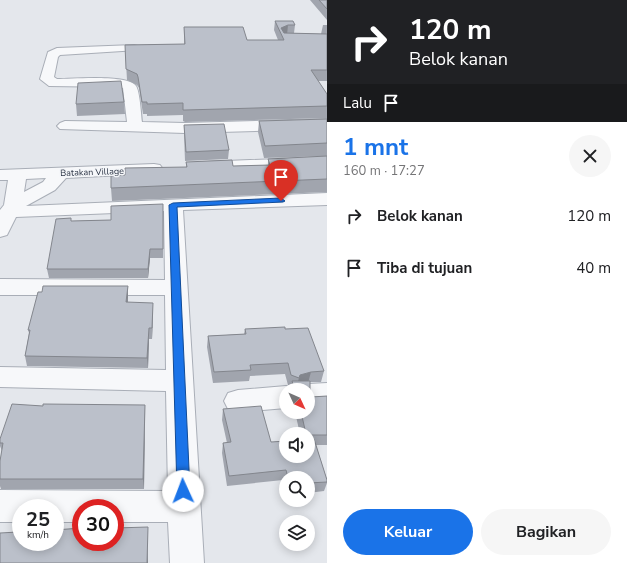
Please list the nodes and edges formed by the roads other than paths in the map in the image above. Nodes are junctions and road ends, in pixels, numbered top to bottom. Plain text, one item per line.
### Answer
1 (134, 48) edge
2 (327, 124) edge
3 (65, 126) dead end
4 (135, 126) junction
5 (327, 162) edge
6 (190, 167) edge
7 (167, 168) edge
8 (61, 173) junction
9 (18, 175) junction
10 (0, 176) edge
11 (327, 199) edge
12 (173, 205) junction
13 (11, 208) junction
14 (0, 231) edge
15 (0, 287) edge
16 (177, 288) junction
17 (0, 377) edge
18 (180, 381) junction
19 (327, 394) edge
20 (315, 395) edge
21 (279, 398) edge
22 (238, 401) dead end
23 (0, 506) edge
24 (184, 507) junction
25 (187, 563) edge

1 - 4 street
2 - 4 street
3 - 4 street
5 - 6 street
7 - 8 street, Batakan Village
8 - 9 street, Batakan Village
8 - 13 street
9 - 10 street, Batakan Village
9 - 13 street
11 - 12 street
12 - 13 street
12 - 16 street
13 - 14 street
15 - 16 street
16 - 18 street
17 - 18 street
18 - 24 street
19 - 20 street
21 - 22 street
23 - 24 street
24 - 25 street

